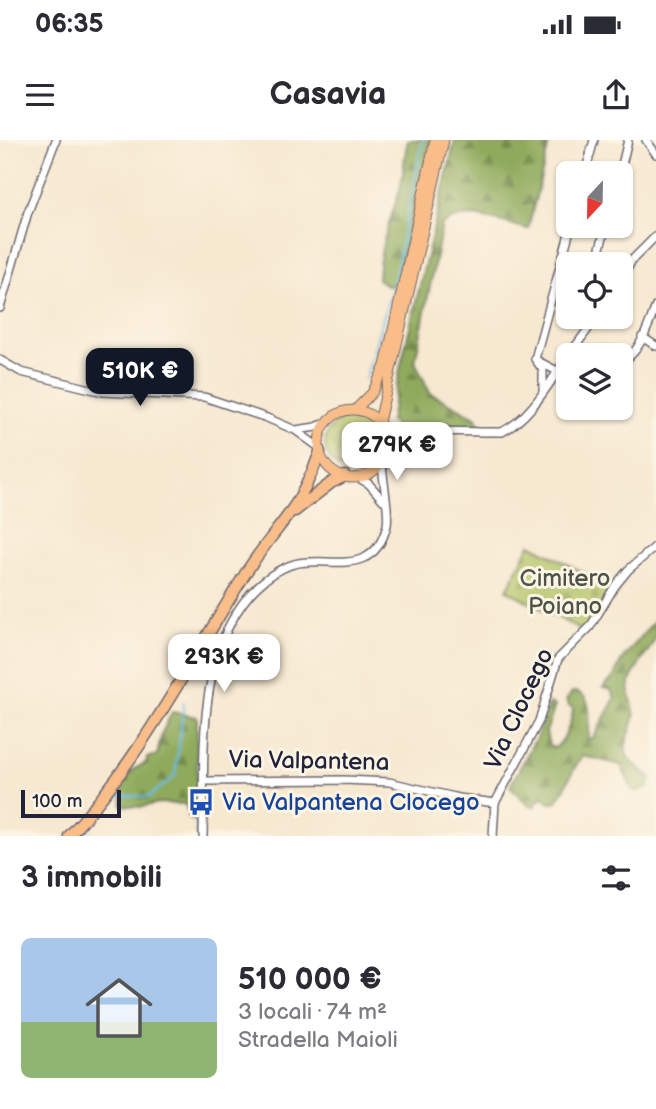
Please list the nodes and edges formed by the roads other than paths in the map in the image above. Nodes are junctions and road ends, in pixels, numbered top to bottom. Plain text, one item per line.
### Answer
1 (56, 140) edge
2 (435, 140) edge
3 (444, 140) edge
4 (594, 140) edge
5 (628, 140) edge
6 (646, 140) edge
7 (656, 154) edge
8 (588, 161) edge
9 (623, 161) edge
10 (656, 236) edge
11 (568, 238) edge
12 (633, 259) edge
13 (656, 306) edge
14 (0, 307) edge
15 (642, 337) junction
16 (656, 346) edge
17 (633, 351) edge
18 (535, 359) junction
19 (0, 360) edge
20 (556, 370) edge
21 (556, 372) edge
22 (543, 390) junction
23 (355, 410) junction
24 (326, 423) junction
25 (382, 426) junction
26 (295, 430) junction
27 (408, 436) junction
28 (387, 446) junction
29 (320, 450) junction
30 (382, 461) junction
31 (345, 476) junction
32 (357, 477) junction
33 (385, 503) junction
34 (287, 517) junction
35 (656, 546) edge
36 (205, 781) junction
37 (495, 803) junction
38 (69, 836) edge
39 (203, 836) edge
40 (493, 836) edge

1 - 14 street
2 - 23 main road
3 - 25 main road, Via Valpantena
4 - 8 street
5 - 9 street
6 - 7 street
10 - 12 street
11 - 18 street
13 - 15 street
15 - 16 street
15 - 17 street
18 - 20 street
18 - 22 street
19 - 26 street
21 - 22 street
22 - 27 street
23 - 24 main road
23 - 25 main road
24 - 26 street
24 - 29 main road
25 - 27 street
25 - 28 main road, Via Valpantena
26 - 29 street
27 - 28 street
28 - 30 main road, Via Valpantena
29 - 31 main road
29 - 34 highway
30 - 32 main road
30 - 33 street, Via Valpantena
31 - 32 main road
31 - 34 highway
32 - 33 street
33 - 36 street, Via Valpantena
34 - 38 highway
35 - 37 street, Via Clocego
36 - 37 street, Via Valpantena
36 - 39 street, Via Valpantena
37 - 40 street, Via Clocego

